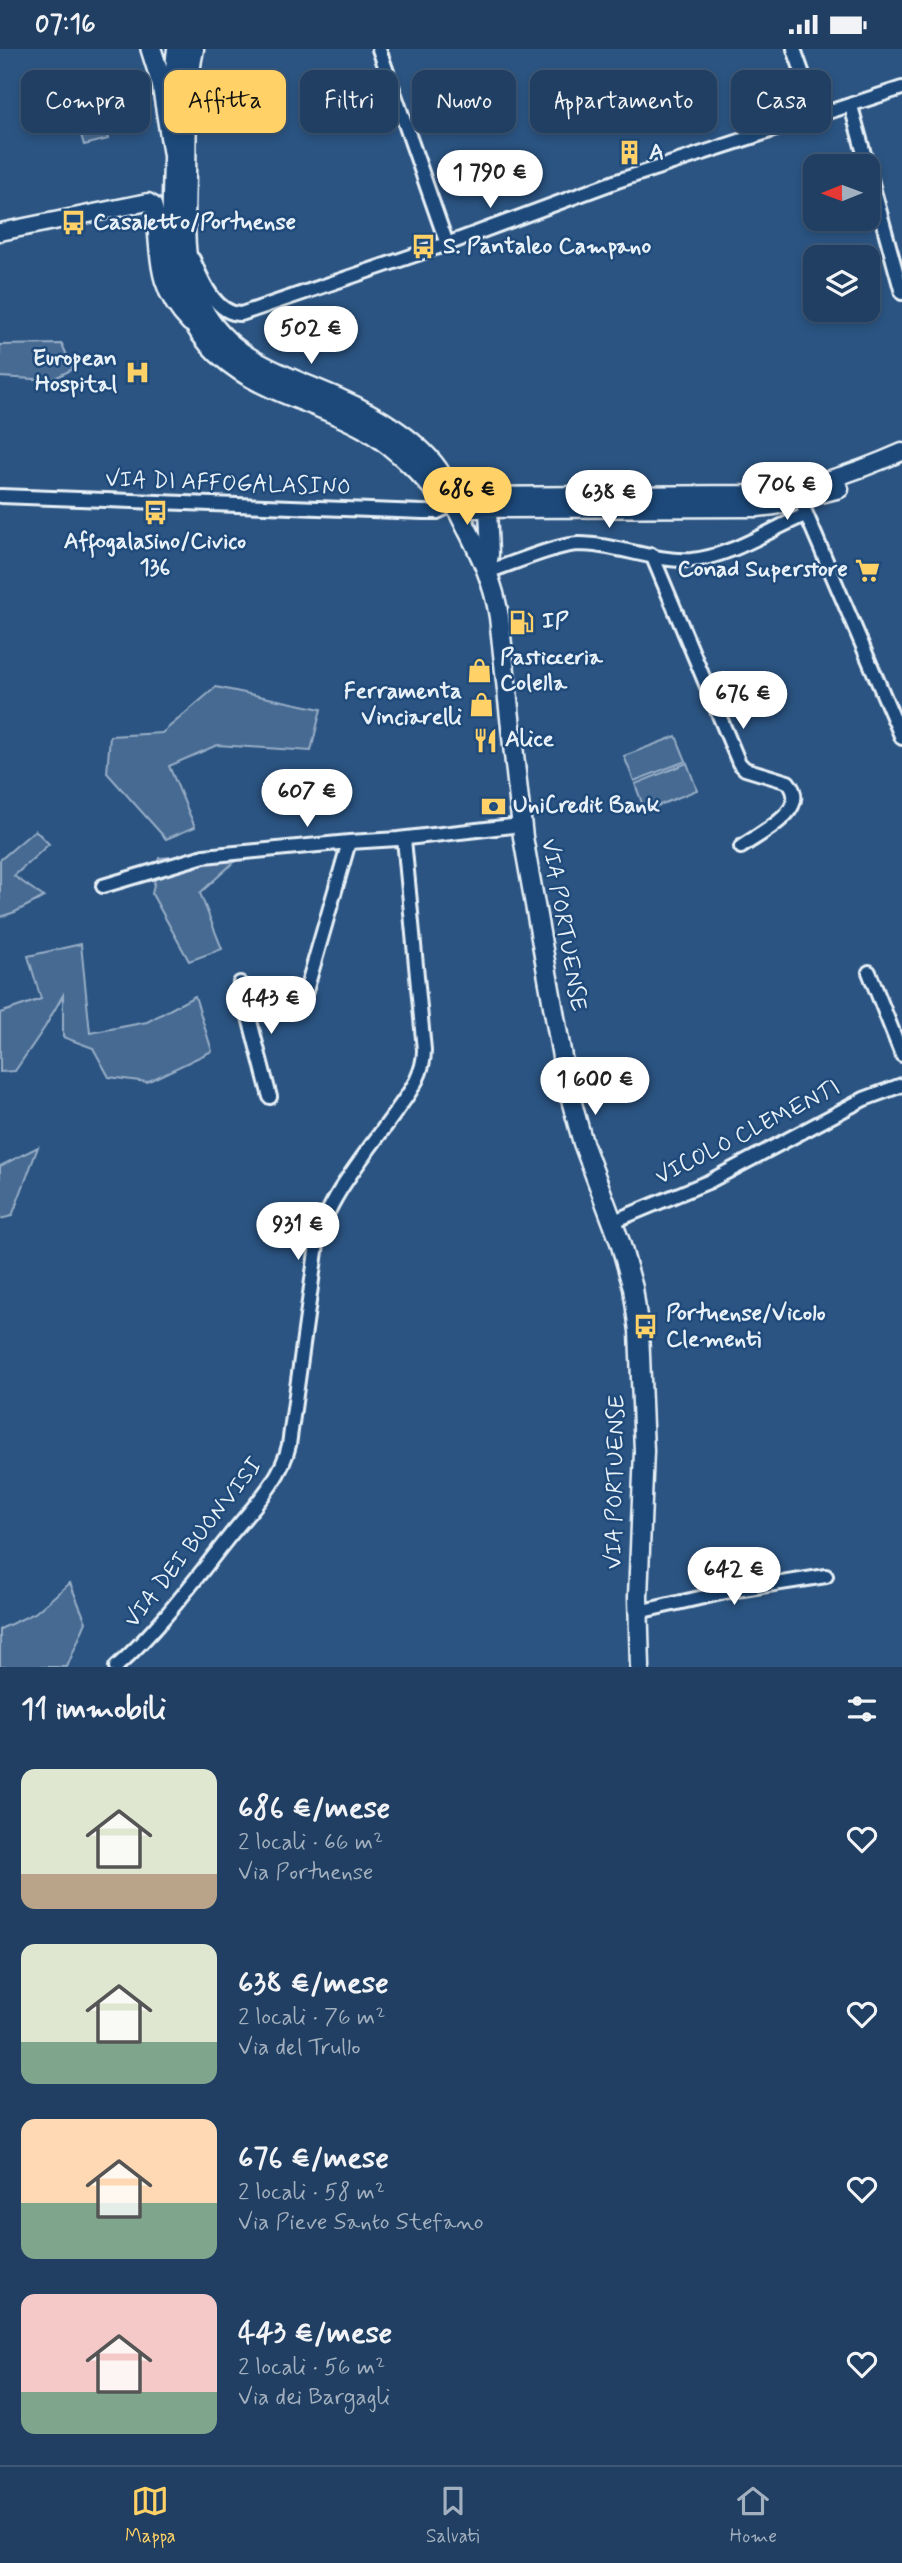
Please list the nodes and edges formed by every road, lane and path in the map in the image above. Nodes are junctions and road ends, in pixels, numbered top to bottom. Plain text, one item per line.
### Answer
1 (151, 49) edge
2 (379, 49) edge
3 (794, 49) edge
4 (185, 54) edge
5 (801, 70) edge
6 (902, 88) edge
7 (851, 106) junction
8 (831, 113) edge
9 (768, 133) edge
10 (173, 152) junction
11 (0, 232) edge
12 (185, 242) junction
13 (447, 244) junction
14 (902, 293) edge
15 (196, 330) junction
16 (902, 452) edge
17 (902, 464) edge
18 (442, 475) junction
19 (0, 495) edge
20 (477, 496) junction
21 (802, 501) junction
22 (661, 502) junction
23 (454, 504) junction
24 (766, 507) junction
25 (488, 509) junction
26 (775, 527) junction
27 (652, 555) junction
28 (487, 572) junction
29 (902, 738) edge
30 (522, 825) junction
31 (404, 839) junction
32 (349, 842) junction
33 (741, 847) dead end
34 (103, 886) dead end
35 (869, 972) dead end
36 (240, 983) dead end
37 (248, 1013) junction
38 (902, 1055) edge
39 (902, 1085) edge
40 (270, 1097) dead end
41 (614, 1221) junction
42 (827, 1576) dead end
43 (638, 1612) junction
44 (116, 1667) edge
45 (640, 1667) edge

1 - 10 main road
2 - 13 street
3 - 5 street
4 - 10 main road, VIA PORTUENSE
4 - 12 main road, VIA PORTUENSE
6 - 7 street
7 - 8 street
7 - 14 street
9 - 13 street
10 - 15 main road, VIA PORTUENSE
11 - 15 street
12 - 13 street
12 - 18 main road, VIA PORTUENSE
15 - 23 main road, VIA PORTUENSE
16 - 21 street
17 - 21 street
18 - 20 street
18 - 23 main road, VIA PORTUENSE
19 - 23 street, VIA DI AFFOGALASINO
20 - 22 street
20 - 23 street
21 - 22 street
21 - 24 street
21 - 26 street
21 - 29 street
22 - 24 street
22 - 25 street
23 - 25 street
23 - 28 main road, VIA PORTUENSE
24 - 26 street
25 - 28 street, VIA PORTUENSE
26 - 27 street
27 - 28 street
27 - 33 street
28 - 30 main road, VIA PORTUENSE
30 - 31 street
30 - 41 main road, VIA PORTUENSE
31 - 32 street
31 - 44 street, VIA DEI BUONVISI
32 - 34 street
32 - 37 street
35 - 38 street
36 - 37 street
37 - 40 street
39 - 41 street, VICOLO CLEMENTI
41 - 43 main road, VIA PORTUENSE
42 - 43 street
43 - 45 main road, VIA PORTUENSE

